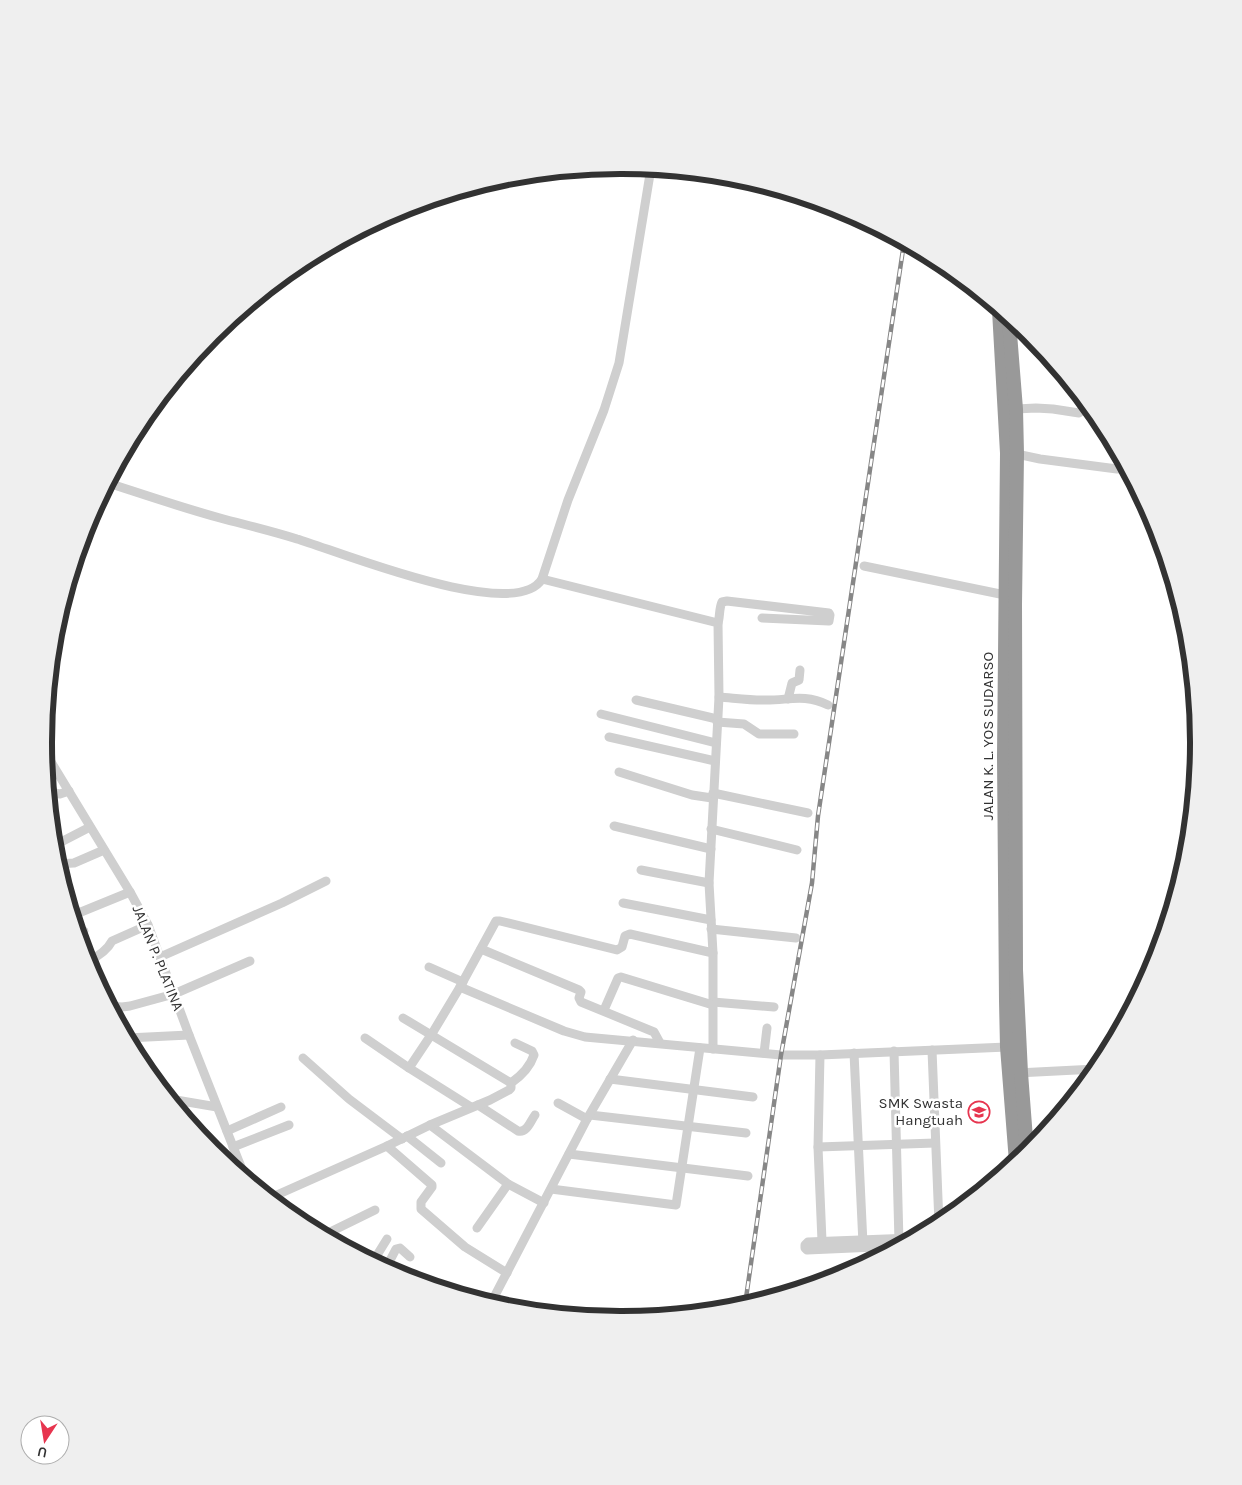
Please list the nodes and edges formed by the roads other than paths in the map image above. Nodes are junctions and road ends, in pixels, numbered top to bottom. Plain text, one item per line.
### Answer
1 (650, 175) edge
2 (1000, 319) edge
3 (1010, 328) edge
4 (1016, 409) junction
5 (1083, 411) edge
6 (1012, 453) junction
7 (1118, 468) edge
8 (114, 485) edge
9 (864, 566) dead end
10 (542, 579) junction
11 (1005, 595) junction
12 (762, 618) dead end
13 (718, 623) junction
14 (800, 670) dead end
15 (718, 697) junction
16 (788, 699) junction
17 (636, 700) dead end
18 (828, 705) dead end
19 (601, 714) dead end
20 (717, 721) junction
21 (794, 734) dead end
22 (609, 737) dead end
23 (716, 744) junction
24 (715, 760) junction
25 (53, 765) edge
26 (619, 772) dead end
27 (69, 791) junction
28 (55, 793) edge
29 (713, 796) junction
30 (808, 813) dead end
31 (614, 826) dead end
32 (90, 827) junction
33 (711, 829) junction
34 (61, 842) edge
35 (710, 849) junction
36 (104, 850) junction
37 (797, 850) dead end
38 (66, 864) edge
39 (641, 870) dead end
40 (326, 881) dead end
41 (709, 883) junction
42 (130, 892) junction
43 (623, 903) dead end
44 (81, 912) dead end
45 (711, 924) junction
46 (148, 925) junction
47 (796, 938) dead end
48 (481, 948) junction
49 (713, 953) junction
50 (160, 957) junction
51 (95, 958) edge
52 (250, 961) dead end
53 (429, 968) dead end
54 (461, 984) junction
55 (174, 994) junction
56 (713, 1004) junction
57 (118, 1007) edge
58 (774, 1007) dead end
59 (604, 1010) junction
60 (403, 1018) dead end
61 (767, 1028) dead end
62 (431, 1034) junction
63 (189, 1035) junction
64 (136, 1038) edge
65 (365, 1038) dead end
66 (633, 1040) junction
67 (515, 1043) dead end
68 (660, 1043) junction
69 (1007, 1047) junction
70 (700, 1048) junction
71 (713, 1049) junction
72 (932, 1050) junction
73 (894, 1051) junction
74 (764, 1053) junction
75 (854, 1053) junction
76 (820, 1055) junction
77 (303, 1058) dead end
78 (409, 1068) junction
79 (1086, 1070) edge
80 (1015, 1073) junction
81 (610, 1079) junction
82 (511, 1083) junction
83 (694, 1090) junction
84 (753, 1097) dead end
85 (180, 1101) edge
86 (558, 1103) dead end
87 (475, 1106) junction
88 (217, 1107) junction
89 (280, 1107) dead end
90 (535, 1115) dead end
91 (589, 1117) junction
92 (289, 1125) dead end
93 (430, 1125) junction
94 (688, 1127) junction
95 (227, 1131) junction
96 (746, 1133) dead end
97 (405, 1137) junction
98 (1025, 1141) edge
99 (935, 1143) junction
100 (897, 1144) junction
101 (387, 1146) junction
102 (858, 1146) junction
103 (233, 1147) junction
104 (818, 1147) junction
105 (1016, 1151) edge
106 (569, 1154) junction
107 (441, 1163) dead end
108 (240, 1164) edge
109 (681, 1167) junction
110 (748, 1176) dead end
111 (508, 1184) junction
112 (551, 1189) junction
113 (277, 1195) edge
114 (544, 1203) junction
115 (375, 1210) dead end
116 (938, 1215) edge
117 (478, 1228) dead end
118 (331, 1231) edge
119 (899, 1238) edge
120 (387, 1239) dead end
121 (822, 1241) junction
122 (889, 1243) edge
123 (863, 1244) junction
124 (377, 1255) edge
125 (410, 1257) dead end
126 (389, 1261) edge
127 (507, 1272) junction
128 (494, 1296) edge

1 - 10 street
2 - 6 highway, JALAN K. L. YOS SUDARSO
3 - 4 highway, JALAN K. L. YOS SUDARSO
4 - 5 street
4 - 6 highway, JALAN K. L. YOS SUDARSO
6 - 7 street
6 - 11 highway, JALAN K. L. YOS SUDARSO
6 - 80 highway, JALAN K. L. YOS SUDARSO
8 - 10 street
9 - 11 street
10 - 13 street
11 - 69 highway, JALAN K. L. YOS SUDARSO
12 - 13 street
13 - 15 street
14 - 16 street
15 - 16 street
15 - 20 street
16 - 18 street
17 - 20 street
19 - 23 street
20 - 21 street
20 - 23 street
22 - 24 street
23 - 24 street
24 - 29 street
25 - 27 street, JALAN P. PLATINA
26 - 29 street
27 - 28 street
27 - 32 street, JALAN P. PLATINA
29 - 30 street
29 - 33 street
31 - 35 street
32 - 34 street
32 - 36 street, JALAN P. PLATINA
33 - 35 street
33 - 37 street
35 - 41 street
36 - 38 street
36 - 42 street, JALAN P. PLATINA
39 - 41 street
40 - 50 street
41 - 45 street
42 - 44 street
42 - 46 street, JALAN P. PLATINA
43 - 45 street
45 - 47 street
45 - 49 street
46 - 50 street, JALAN P. PLATINA
46 - 51 street
48 - 49 street
48 - 54 street
48 - 59 street
49 - 56 street
50 - 55 street, JALAN P. PLATINA
52 - 55 street
53 - 54 street
54 - 62 street
54 - 66 street
55 - 57 street
55 - 63 street, JALAN P. PLATINA
56 - 58 street
56 - 59 street
56 - 71 street
59 - 68 street
60 - 62 street
61 - 74 street
62 - 78 street
62 - 82 street
63 - 64 street
63 - 88 street, JALAN P. PLATINA
65 - 78 street
66 - 68 street
66 - 81 street
67 - 82 street
68 - 70 street
69 - 72 street
69 - 80 highway, JALAN K. L. YOS SUDARSO
70 - 71 street
70 - 83 street
71 - 74 street
72 - 73 street
72 - 99 street
73 - 75 street
73 - 100 street
74 - 76 street
75 - 76 street
75 - 102 street
76 - 104 street
77 - 97 street
78 - 87 street
79 - 80 street
80 - 98 highway, JALAN K. L. YOS SUDARSO
80 - 105 highway, JALAN K. L. YOS SUDARSO
81 - 83 street
81 - 91 street
82 - 87 street
83 - 84 street
83 - 94 street
85 - 88 street
86 - 91 street
87 - 90 street
87 - 93 street
88 - 95 street, JALAN P. PLATINA
89 - 95 street
91 - 94 street
91 - 106 street
92 - 103 street
93 - 97 street
93 - 111 street
94 - 96 street
94 - 109 street
95 - 103 street, JALAN P. PLATINA
97 - 101 street
97 - 107 street
99 - 100 street
99 - 116 street
100 - 102 street
100 - 119 street
101 - 113 street
101 - 127 street
102 - 104 street
102 - 123 street
103 - 108 street, JALAN P. PLATINA
104 - 121 street
106 - 109 street
106 - 112 street
109 - 110 street
109 - 112 street
111 - 114 street
111 - 117 street
112 - 114 street
114 - 127 street
115 - 118 street
120 - 124 street
121 - 123 street
121 - 123 street
122 - 123 street
125 - 126 street
127 - 128 street

